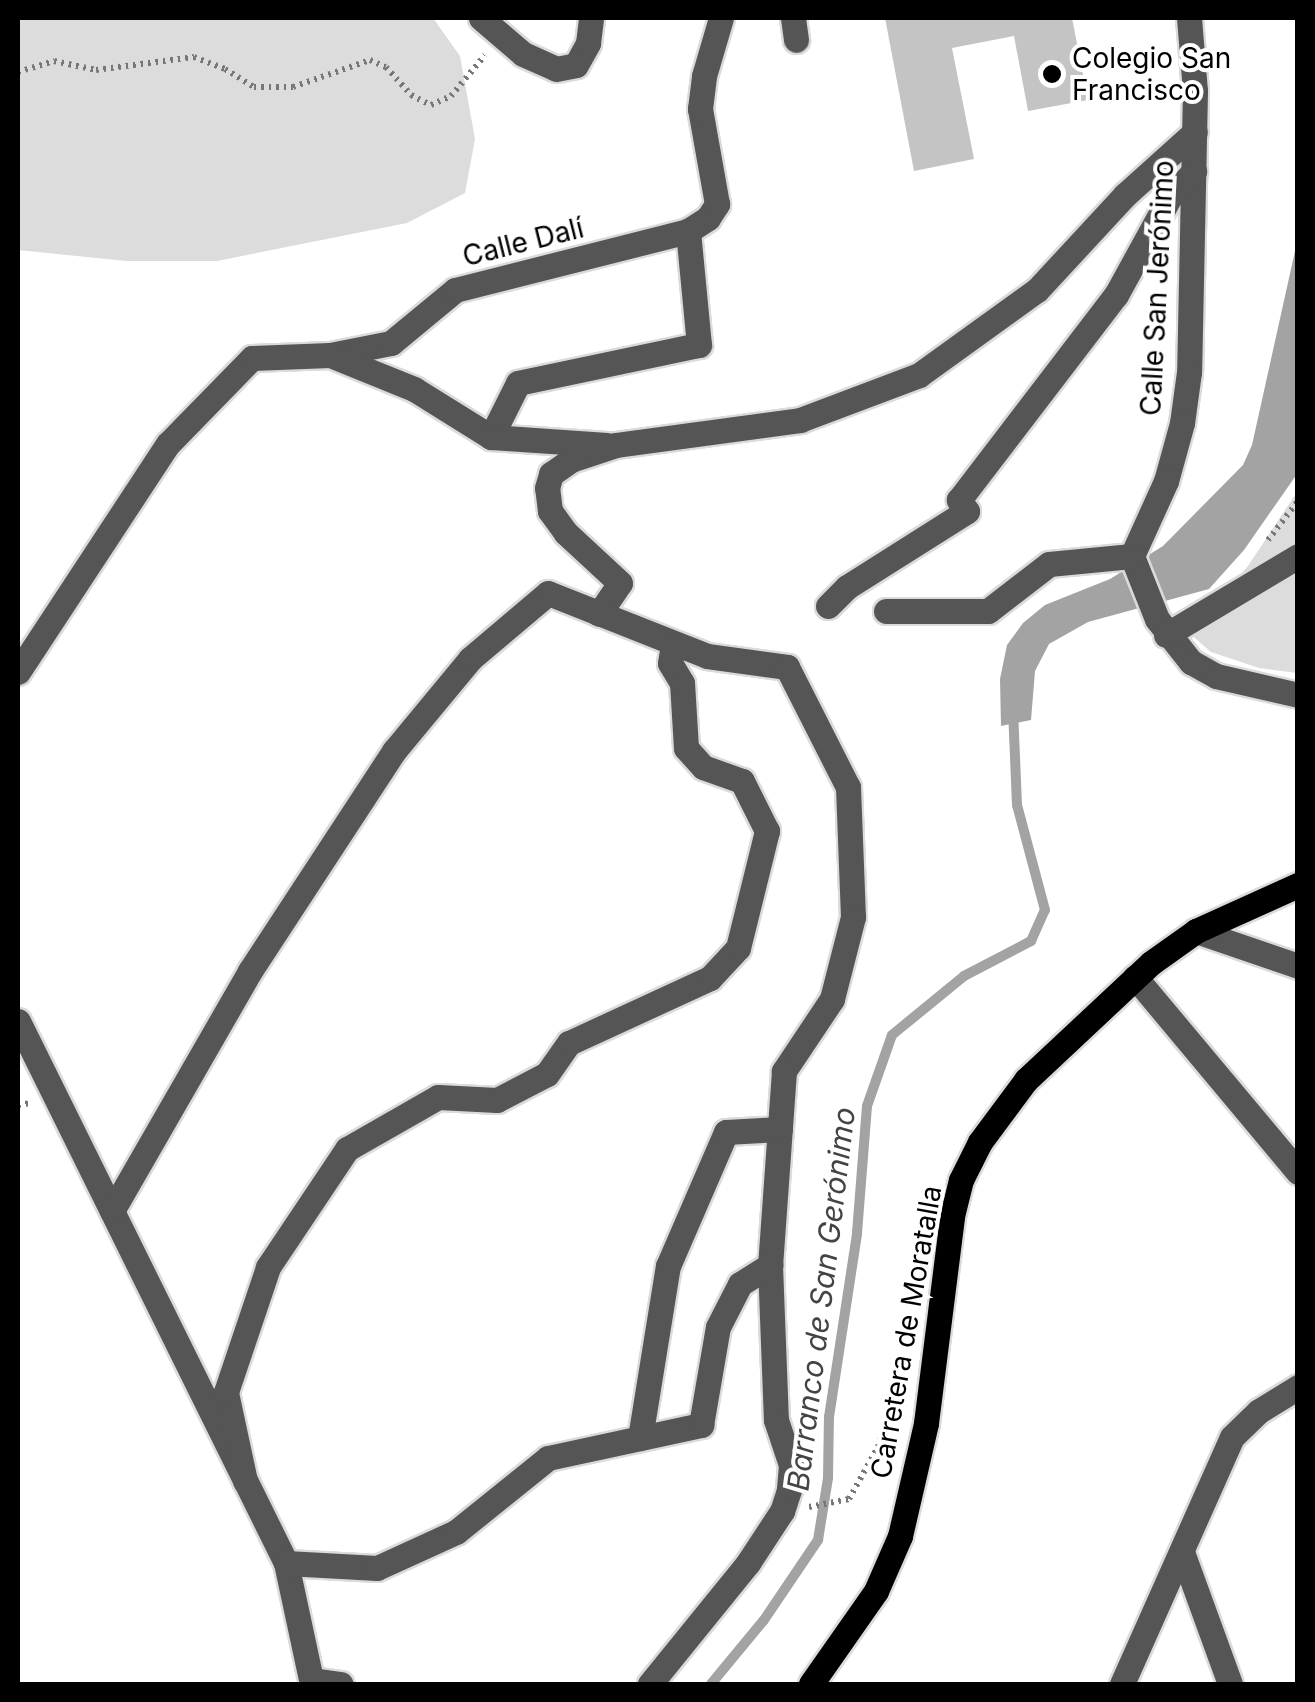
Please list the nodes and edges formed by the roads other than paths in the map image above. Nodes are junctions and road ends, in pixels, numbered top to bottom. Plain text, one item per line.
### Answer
1 (591, 18) edge
2 (721, 18) edge
3 (1189, 18) edge
4 (490, 25) edge
5 (1195, 132) junction
6 (1194, 171) junction
7 (688, 231) junction
8 (330, 355) junction
9 (491, 437) junction
10 (616, 446) junction
11 (1298, 556) edge
12 (1133, 560) junction
13 (828, 606) dead end
14 (886, 611) dead end
15 (599, 614) junction
16 (1166, 635) junction
17 (673, 644) junction
18 (18, 672) edge
19 (1298, 696) edge
20 (1298, 885) edge
21 (1196, 930) junction
22 (1298, 966) edge
23 (1135, 977) junction
24 (18, 1021) edge
25 (780, 1128) junction
26 (1298, 1172) edge
27 (112, 1210) junction
28 (770, 1265) junction
29 (1298, 1387) edge
30 (640, 1438) junction
31 (245, 1481) junction
32 (1182, 1552) junction
33 (286, 1563) junction
34 (312, 1682) edge
35 (341, 1684) edge
36 (650, 1684) edge
37 (812, 1684) edge
38 (1122, 1684) edge
39 (1230, 1684) edge

1 - 4 street
2 - 7 street
3 - 5 street, Calle San Jerónimo
5 - 6 street, Calle San Jerónimo
5 - 10 street
6 - 12 street, Calle San Jerónimo
6 - 13 street
7 - 8 street, Calle Dalí
7 - 9 street
8 - 9 street
8 - 18 street, Calle Dalí
9 - 10 street
10 - 15 street
11 - 16 street
12 - 14 street
12 - 16 street
15 - 17 street
15 - 27 street
16 - 19 street
17 - 25 street
17 - 31 street
20 - 21 main road, Carretera de Moratalla
21 - 22 street
21 - 23 main road, Carretera de Moratalla
23 - 26 street
23 - 37 main road, Carretera de Moratalla
24 - 27 street
25 - 28 street
25 - 30 street
27 - 31 street
28 - 30 street
28 - 36 street
29 - 32 street
30 - 33 street
31 - 33 street
32 - 38 street
32 - 39 street
33 - 34 street
34 - 35 street

